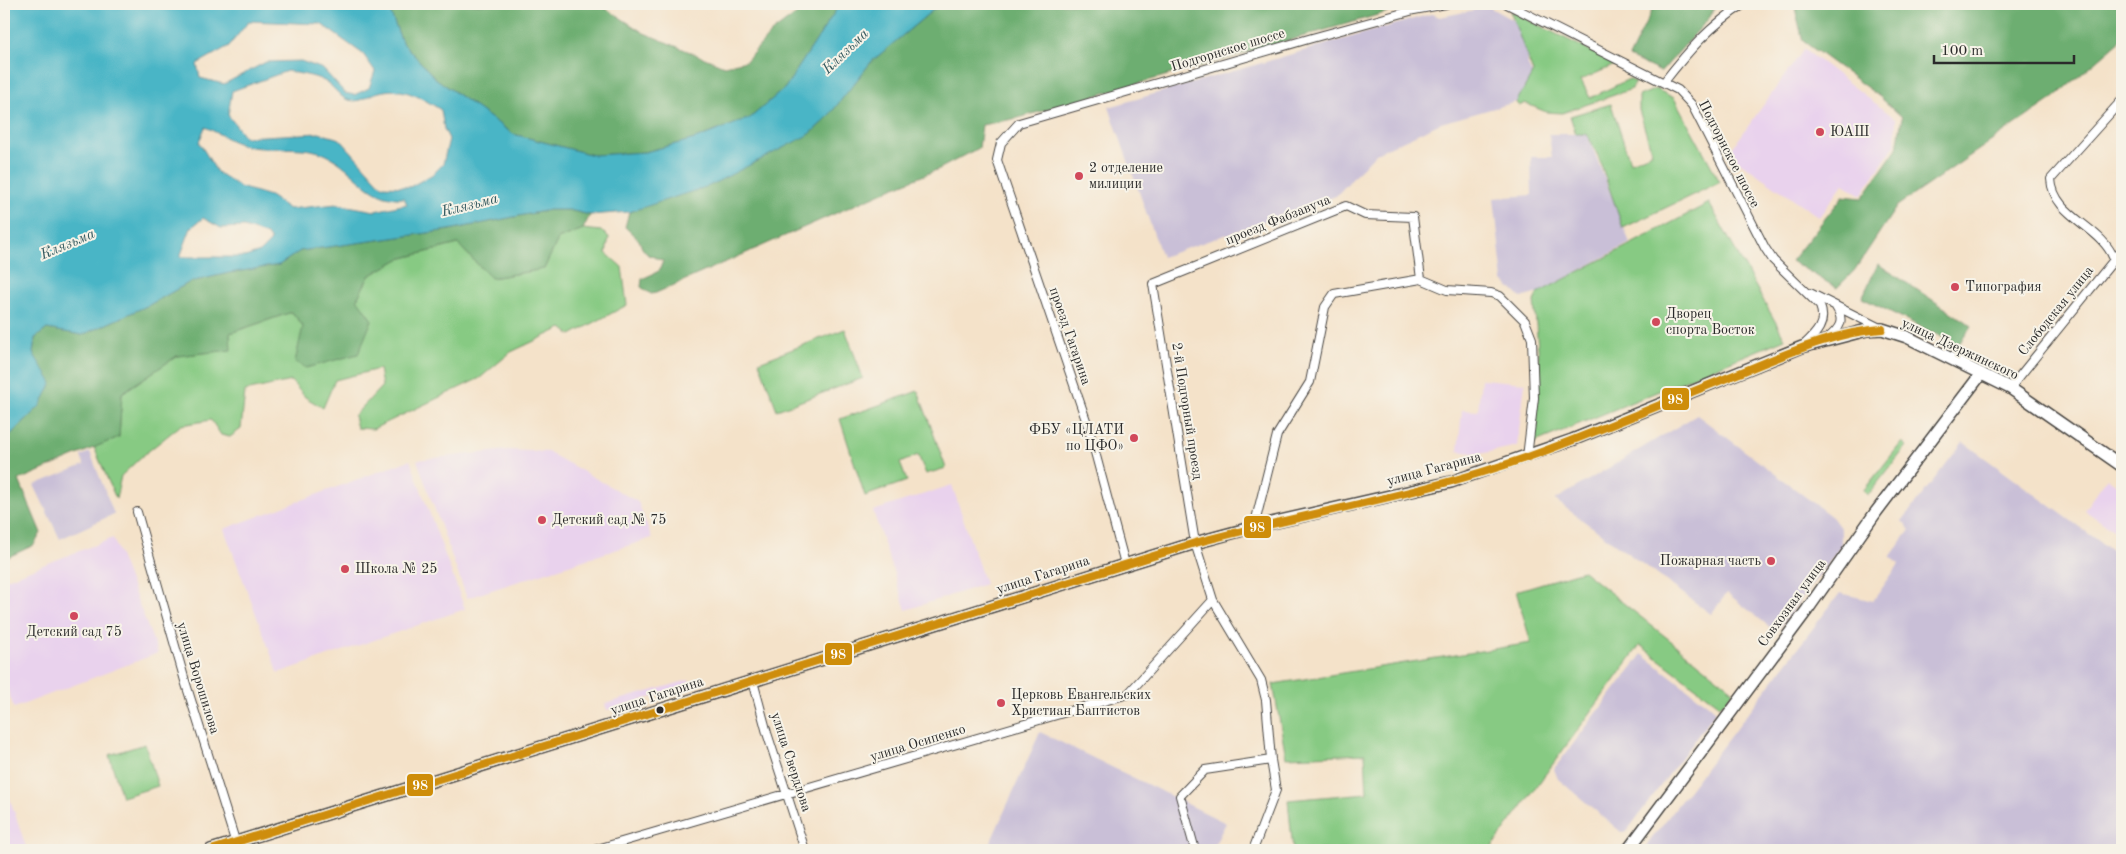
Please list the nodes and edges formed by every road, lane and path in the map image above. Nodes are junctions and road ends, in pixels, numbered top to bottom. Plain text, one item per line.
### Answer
1 (1446, 4) edge
2 (1507, 4) edge
3 (1744, 4) edge
4 (1664, 82) junction
5 (2122, 100) edge
6 (1019, 123) joint
7 (2122, 250) edge
8 (2114, 260) junction
9 (1421, 279) junction
10 (1153, 284) joint
11 (1800, 287) junction
12 (1836, 307) junction
13 (1882, 329) junction
14 (1825, 341) junction
15 (1802, 347) junction
16 (1981, 374) junction
17 (2010, 388) junction
18 (1527, 457) junction
19 (2122, 466) edge
20 (137, 512) dead end
21 (1254, 527) junction
22 (1195, 543) junction
23 (1125, 564) junction
24 (1213, 600) junction
25 (753, 681) junction
26 (1271, 760) junction
27 (788, 794) junction
28 (237, 847) edge
29 (211, 850) edge
30 (594, 850) edge
31 (805, 850) edge
32 (1195, 850) edge
33 (1253, 850) edge
34 (1628, 850) edge

1 - 6 street, Подгорнское шоссе
2 - 4 street, Подгорнское шоссе
3 - 4 street
4 - 11 street, Подгорнское шоссе
5 - 8 street
6 - 23 street, проезд Гагарина
7 - 8 street, Слободская улица
8 - 17 street, Слободская улица
9 - 10 street, проезд Фабзавуча
9 - 18 street
9 - 21 street
10 - 22 street, 2-й Подгорный проезд
11 - 12 street
11 - 15 street
12 - 13 street
12 - 14 street
13 - 14 main road, улица Гагарина
13 - 16 main road, улица Дзержинского
14 - 15 main road, улица Гагарина
15 - 18 main road, улица Гагарина
16 - 17 main road, улица Дзержинского
16 - 34 main road, Совхозная улица
17 - 19 main road, улица Дзержинского
18 - 21 main road, улица Гагарина
20 - 28 street, улица Ворошилова
21 - 22 main road, улица Гагарина
22 - 23 main road, улица Гагарина
22 - 24 street, 2-й Подгорный проезд
23 - 25 main road, улица Гагарина
24 - 26 street, 2-й Подгорный проезд
24 - 27 street, улица Осипенко
25 - 27 street, улица Свердлова
25 - 28 main road, улица Гагарина
26 - 32 street
26 - 33 street, 2-й Подгорный проезд
27 - 30 street, улица Осипенко
27 - 31 street, улица Свердлова
28 - 29 main road, улица Гагарина

